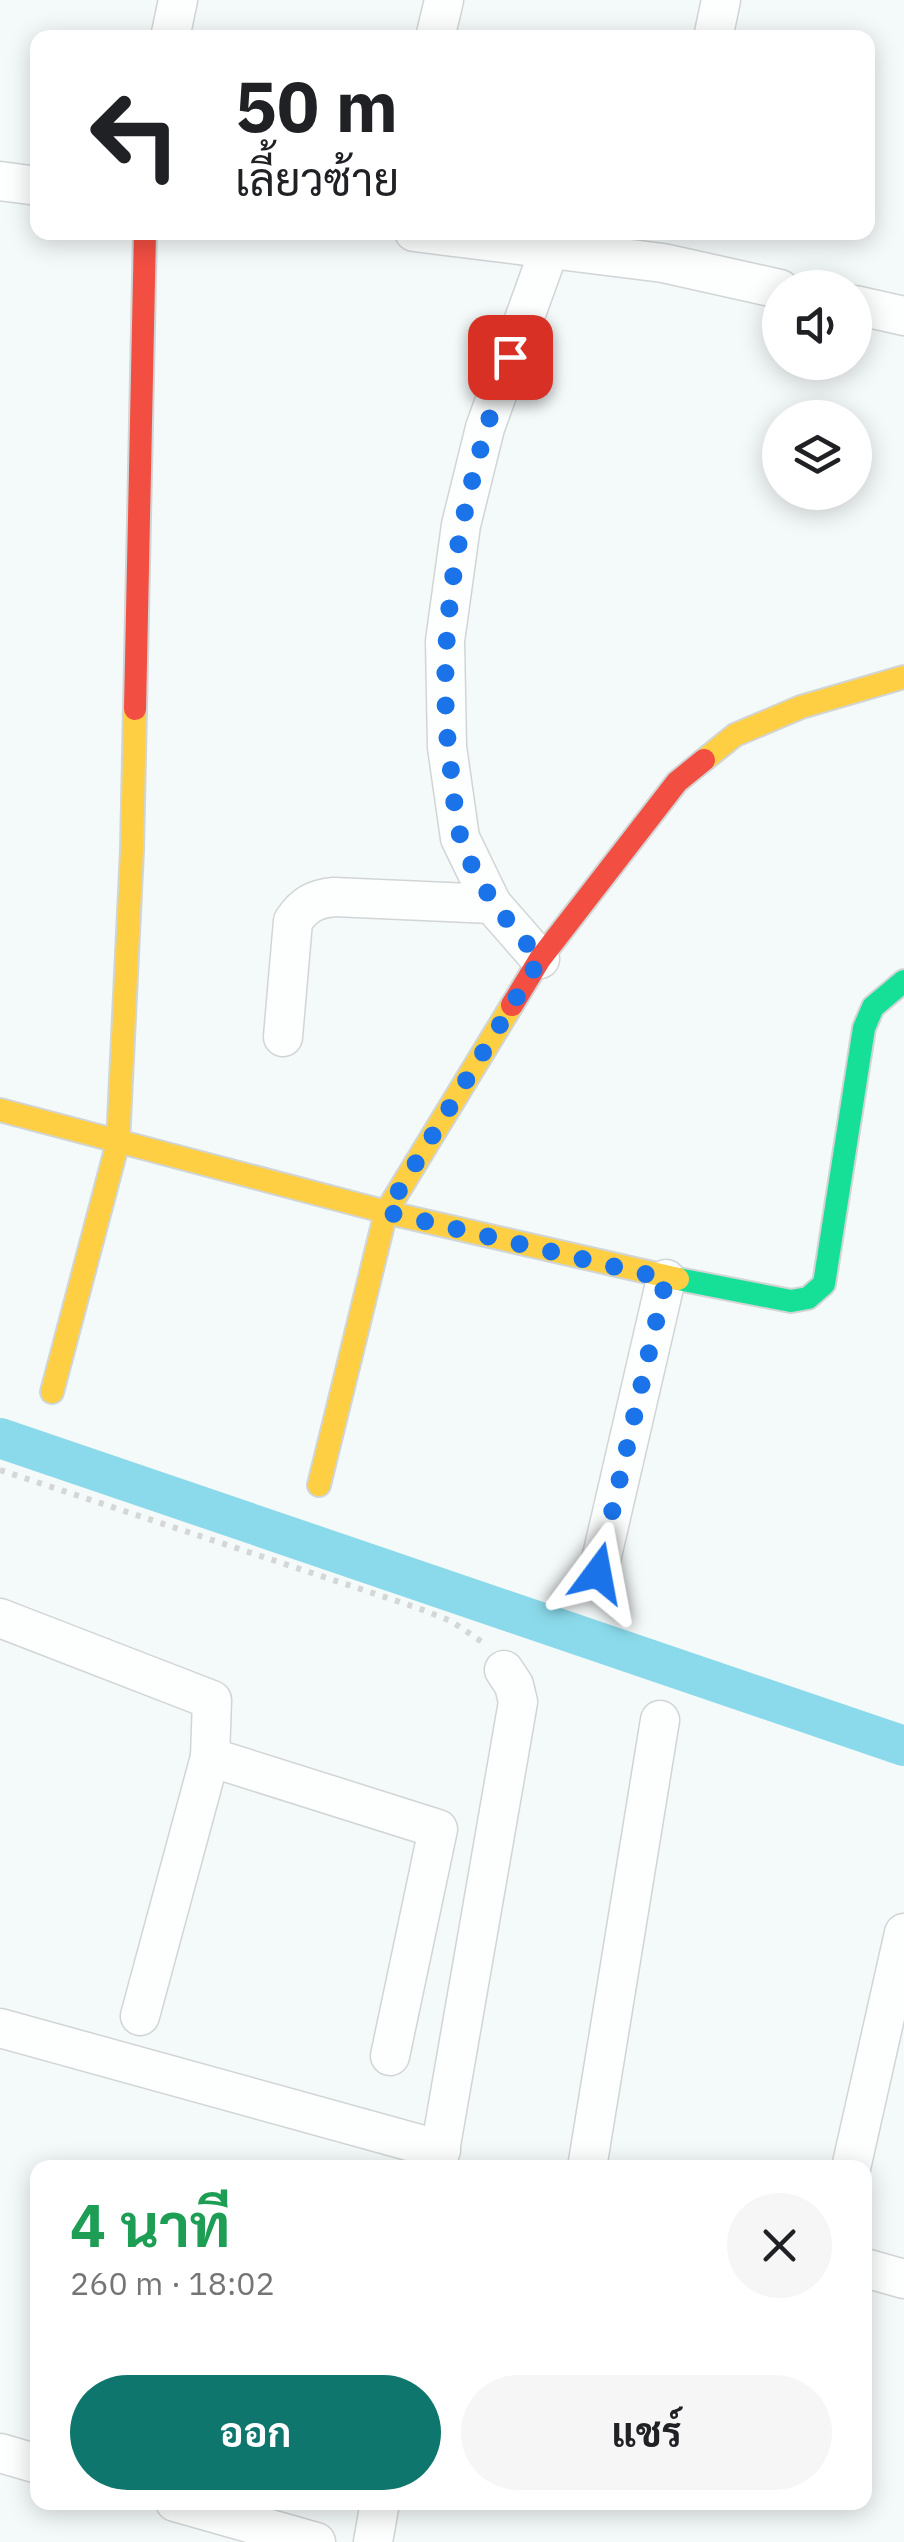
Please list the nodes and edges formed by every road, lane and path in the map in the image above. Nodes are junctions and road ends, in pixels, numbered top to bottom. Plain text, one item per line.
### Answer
1 (178, 0) edge
2 (444, 0) edge
3 (722, 0) edge
4 (172, 30) edge
5 (437, 30) edge
6 (715, 30) edge
7 (0, 181) edge
8 (30, 185) edge
9 (145, 240) edge
10 (474, 240) edge
11 (666, 248) edge
12 (548, 250) junction
13 (762, 283) edge
14 (872, 309) edge
15 (904, 316) edge
16 (904, 677) edge
17 (492, 904) junction
18 (540, 959) junction
19 (904, 980) edge
20 (282, 1037) dead end
21 (0, 1110) edge
22 (118, 1142) junction
23 (386, 1212) junction
24 (666, 1279) junction
25 (52, 1392) dead end
26 (0, 1470) edge
27 (319, 1485) dead end
28 (598, 1573) dead end
29 (1, 1624) edge
30 (504, 1670) joint
31 (660, 1720) dead end
32 (210, 1757) junction
33 (904, 1933) edge
34 (140, 2016) dead end
35 (0, 2028) edge
36 (390, 2056) dead end
37 (439, 2159) edge
38 (587, 2160) edge
39 (854, 2160) edge
40 (872, 2270) edge
41 (904, 2279) edge
42 (0, 2453) edge
43 (30, 2462) edge
44 (203, 2510) edge
45 (379, 2510) edge
46 (316, 2542) edge
47 (374, 2542) edge

1 - 4 street
2 - 5 street
3 - 6 street
7 - 8 street
9 - 22 street
10 - 12 street
11 - 12 street
11 - 13 street
12 - 17 street
14 - 15 street
16 - 18 street
17 - 18 street
17 - 20 street
18 - 23 street
19 - 24 street
21 - 22 street
22 - 23 street
22 - 25 street
23 - 24 street
23 - 27 street
24 - 28 street
26 - 30 path
29 - 32 street
30 - 37 street
31 - 38 street
32 - 34 street
32 - 36 street
33 - 39 street
35 - 37 street
40 - 41 street
42 - 43 street
44 - 46 street
45 - 47 street

